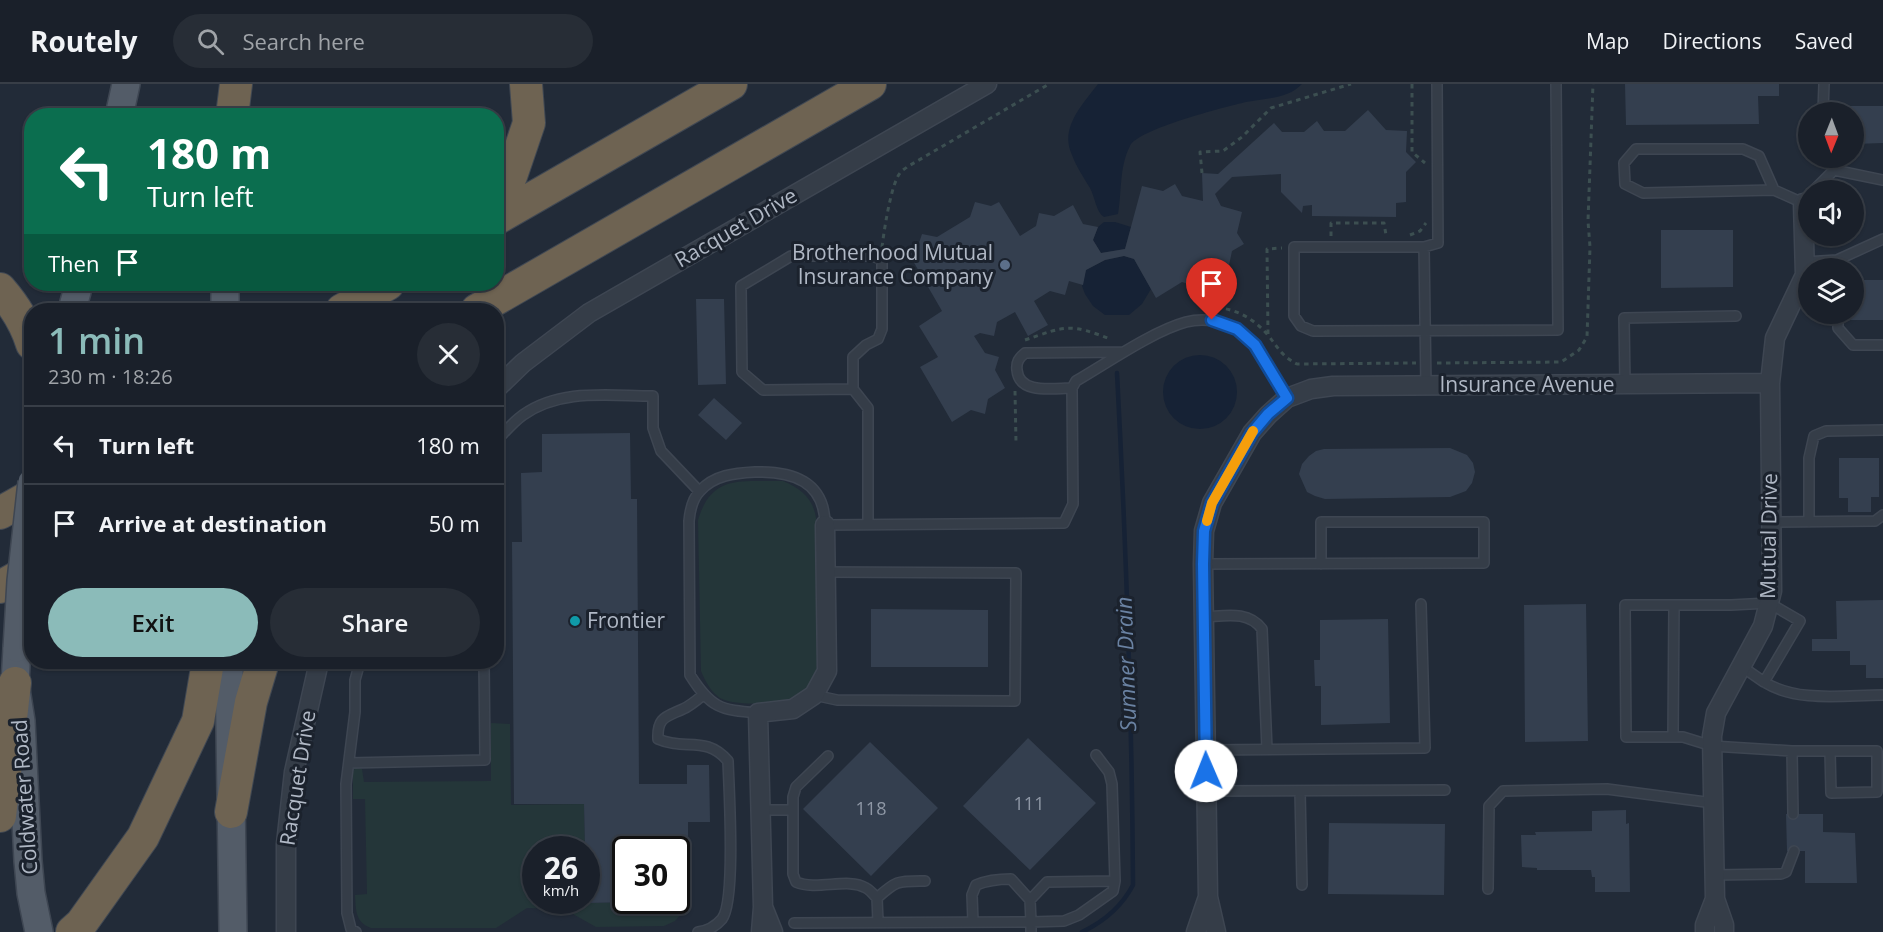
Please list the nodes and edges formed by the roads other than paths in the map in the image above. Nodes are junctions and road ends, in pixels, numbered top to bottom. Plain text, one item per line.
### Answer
1 (126, 84) edge
2 (222, 84) edge
3 (236, 84) edge
4 (526, 84) edge
5 (731, 84) edge
6 (870, 84) edge
7 (987, 84) edge
8 (1437, 84) edge
9 (1556, 84) edge
10 (1824, 84) edge
11 (1823, 102) edge
12 (121, 108) edge
13 (223, 108) edge
14 (233, 108) edge
15 (1834, 170) joint
16 (1824, 180) edge
17 (1883, 180) edge
18 (504, 184) edge
19 (1774, 190) junction
20 (1798, 194) edge
21 (504, 214) edge
22 (1883, 239) edge
23 (599, 240) junction
24 (1424, 247) junction
25 (1848, 258) edge
26 (0, 289) edge
27 (1798, 289) edge
28 (376, 291) edge
29 (354, 303) edge
30 (489, 303) edge
31 (1736, 316) dead end
32 (504, 317) edge
33 (24, 324) edge
34 (1838, 324) edge
35 (1425, 331) junction
36 (1883, 345) edge
37 (1126, 352) junction
38 (504, 382) edge
39 (1770, 383) junction
40 (1625, 384) junction
41 (1426, 386) junction
42 (1072, 388) junction
43 (853, 389) junction
44 (1287, 398) junction
45 (1883, 430) edge
46 (504, 433) edge
47 (699, 491) junction
48 (24, 500) edge
49 (0, 513) edge
50 (1883, 515) edge
51 (1771, 522) junction
52 (1809, 522) junction
53 (868, 524) junction
54 (825, 525) junction
55 (24, 554) edge
56 (1203, 564) junction
57 (1321, 564) junction
58 (825, 572) junction
59 (24, 573) edge
60 (0, 587) edge
61 (1769, 603) junction
62 (1421, 604) dead end
63 (1674, 605) junction
64 (1204, 617) junction
65 (1741, 666) junction
66 (207, 669) edge
67 (229, 669) edge
68 (261, 669) edge
69 (317, 669) edge
70 (358, 669) edge
71 (484, 669) edge
72 (1764, 682) junction
73 (15, 683) junction
74 (703, 695) junction
75 (814, 695) junction
76 (1883, 695) edge
77 (758, 713) junction
78 (1673, 737) junction
79 (1712, 746) junction
80 (1267, 749) junction
81 (1206, 750) junction
82 (1830, 751) junction
83 (1792, 752) junction
84 (1096, 755) dead end
85 (828, 756) dead end
86 (348, 763) junction
87 (1445, 790) dead end
88 (1206, 791) junction
89 (1300, 791) junction
90 (1713, 803) junction
91 (759, 810) junction
92 (793, 810) junction
93 (231, 812) junction
94 (1793, 814) dead end
95 (0, 816) edge
96 (1794, 851) dead end
97 (1714, 875) junction
98 (925, 881) dead end
99 (1115, 881) junction
100 (1302, 885) dead end
101 (1488, 889) dead end
102 (1208, 897) junction
103 (877, 898) junction
104 (1715, 899) junction
105 (1030, 900) junction
106 (763, 907) junction
107 (878, 922) junction
108 (973, 922) junction
109 (794, 923) dead end
110 (1031, 927) edge
111 (39, 932) edge
112 (72, 932) edge
113 (233, 932) edge
114 (286, 932) edge
115 (356, 932) edge
116 (698, 932) edge
117 (761, 932) edge
118 (773, 932) edge
119 (1196, 932) edge
120 (1216, 932) edge
121 (1706, 932) edge
122 (1724, 932) edge

1 - 12 main road
2 - 13 main road
3 - 14 highway
4 - 18 highway
5 - 21 highway
6 - 23 highway
7 - 38 street, Racquet Drive
8 - 24 lane
9 - 35 lane
10 - 11 lane
15 - 16 lane
15 - 17 lane
19 - 19 lane
19 - 20 lane
22 - 25 lane
23 - 30 highway
23 - 32 highway
24 - 35 lane
24 - 35 lane
26 - 33 highway
27 - 39 street, Mutual Drive
28 - 29 highway
31 - 40 lane
34 - 36 lane
35 - 41 lane
37 - 42 lane
37 - 42 lane
37 - 44 lane
39 - 40 street, Insurance Avenue
39 - 51 street, Mutual Drive
40 - 41 street, Insurance Avenue
41 - 44 street, Insurance Avenue
42 - 53 lane
43 - 43 lane
43 - 53 lane
44 - 56 street
45 - 52 lane
46 - 47 lane
47 - 54 lane
47 - 74 lane
48 - 49 highway
50 - 52 lane
51 - 52 lane
51 - 61 street, Mutual Drive
53 - 54 lane
54 - 58 street
55 - 73 main road, Coldwater Road, bridge
56 - 57 lane
56 - 64 street
57 - 57 lane
58 - 75 street
58 - 75 lane
59 - 60 highway
61 - 63 lane
61 - 65 street, Mutual Drive
61 - 72 lane
62 - 80 lane
63 - 78 lane
63 - 78 lane
64 - 80 lane
64 - 81 street
65 - 72 lane
65 - 79 street, Mutual Drive
66 - 112 highway
67 - 93 main road
68 - 93 highway
69 - 114 street, Racquet Drive
70 - 86 lane
71 - 86 lane
72 - 76 lane
73 - 95 highway
73 - 111 main road, Coldwater Road
74 - 77 lane
74 - 116 lane
75 - 77 street
77 - 91 street
78 - 79 lane
79 - 83 lane
79 - 90 street, Mutual Drive
80 - 81 lane
81 - 88 street
82 - 82 lane
82 - 83 lane
83 - 94 lane
84 - 99 lane
85 - 92 lane
86 - 115 lane
87 - 89 lane
88 - 89 lane
88 - 102 street
89 - 100 lane
90 - 97 street, Mutual Drive
90 - 101 lane
91 - 92 lane
91 - 106 street
92 - 103 lane
93 - 113 main road
96 - 97 lane
97 - 104 street, Mutual Drive
98 - 103 lane
99 - 105 lane
99 - 110 lane
102 - 119 street
102 - 120 street
103 - 107 lane
104 - 121 street, Mutual Drive
104 - 122 street, Mutual Drive
105 - 108 lane
105 - 110 lane
106 - 117 street
106 - 118 street
107 - 108 lane
107 - 109 lane
108 - 110 lane

